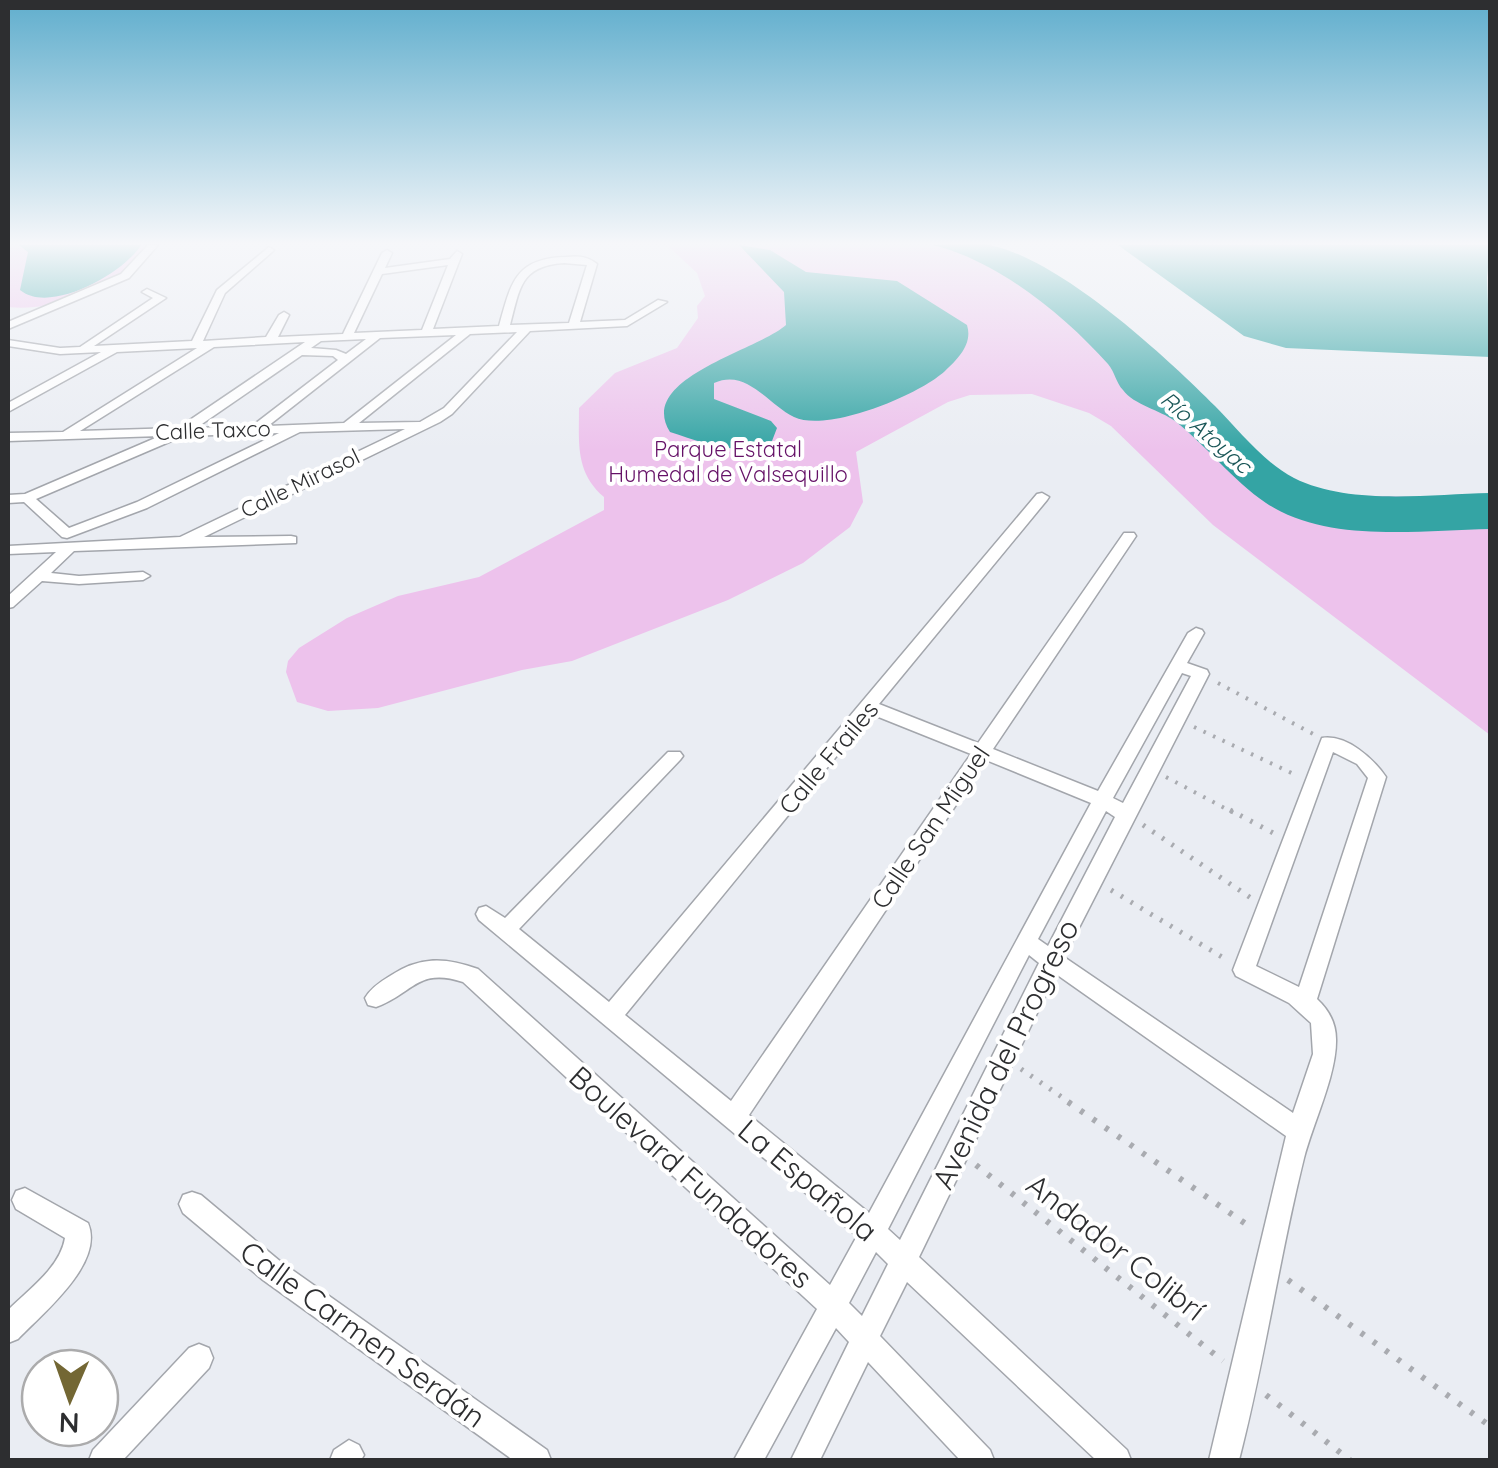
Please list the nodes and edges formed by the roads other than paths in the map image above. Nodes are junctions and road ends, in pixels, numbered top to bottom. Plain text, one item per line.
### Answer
1 (37, 314) edge
2 (137, 314) edge
3 (211, 314) edge
4 (359, 314) edge
5 (433, 314) edge
6 (509, 314) edge
7 (577, 314) edge
8 (646, 314) edge
9 (284, 315) dead end
10 (574, 325) junction
11 (8, 326) edge
12 (527, 328) junction
13 (504, 329) junction
14 (426, 332) junction
15 (466, 332) junction
16 (378, 335) junction
17 (348, 336) junction
18 (319, 338) junction
19 (270, 341) junction
20 (8, 343) edge
21 (196, 344) junction
22 (212, 344) junction
23 (119, 347) junction
24 (80, 350) junction
25 (300, 351) junction
26 (346, 360) junction
27 (8, 408) edge
28 (348, 425) junction
29 (418, 425) junction
30 (302, 426) junction
31 (256, 428) junction
32 (181, 432) junction
33 (65, 435) junction
34 (8, 437) edge
35 (1042, 497) dead end
36 (27, 498) junction
37 (8, 500) edge
38 (1128, 536) dead end
39 (290, 540) dead end
40 (183, 541) junction
41 (68, 542) junction
42 (8, 550) edge
43 (39, 576) junction
44 (143, 576) dead end
45 (8, 604) edge
46 (1196, 633) dead end
47 (1178, 666) junction
48 (870, 706) junction
49 (980, 753) junction
50 (674, 756) dead end
51 (1100, 799) junction
52 (1126, 814) junction
53 (1026, 942) junction
54 (1052, 961) junction
55 (376, 998) dead end
56 (1305, 1002) junction
57 (610, 1015) junction
58 (732, 1118) junction
59 (1299, 1130) junction
60 (24, 1200) dead end
61 (192, 1204) dead end
62 (874, 1234) junction
63 (903, 1261) junction
64 (834, 1308) junction
65 (8, 1329) edge
66 (865, 1342) junction
67 (199, 1358) dead end
68 (103, 1460) edge
69 (536, 1460) edge
70 (748, 1460) edge
71 (805, 1460) edge
72 (980, 1460) edge
73 (1117, 1460) edge
74 (1224, 1460) edge

1 - 11 street
2 - 24 street
3 - 21 street
4 - 17 street
5 - 14 street
6 - 13 street
7 - 10 street
8 - 10 street
9 - 19 street
10 - 12 street
12 - 13 street
12 - 29 street, Calle Mirasol
13 - 15 street
14 - 15 street
14 - 16 street
15 - 28 street
16 - 17 street
16 - 26 street
17 - 18 street
18 - 19 street
18 - 25 street
19 - 22 street
20 - 24 street
21 - 22 street
21 - 23 street
22 - 33 street
23 - 24 street
23 - 27 street
25 - 26 street
25 - 32 street
26 - 31 street
28 - 29 street, Calle Taxco
28 - 30 street, Calle Taxco
29 - 40 street, Calle Mirasol
30 - 31 street, Calle Taxco
30 - 41 street
31 - 32 street, Calle Taxco
32 - 33 street, Calle Taxco
32 - 36 street
33 - 34 street, Calle Taxco
35 - 48 street, Calle Frailes
36 - 37 street
36 - 41 street
38 - 49 street, Calle San Miguel
39 - 40 street
40 - 41 street
41 - 42 street
41 - 43 street
43 - 44 street
43 - 45 street
46 - 47 street, Avenida del Progreso
47 - 51 street, Avenida del Progreso
47 - 52 street, Avenida del Progreso
48 - 49 street
48 - 57 street, Calle Frailes
49 - 51 street
49 - 58 street, Calle San Miguel
50 - 57 street, La Española
51 - 52 street
51 - 53 street, Avenida del Progreso
52 - 54 street, Avenida del Progreso
53 - 54 street
53 - 62 street, Avenida del Progreso
54 - 59 street
54 - 63 street, Avenida del Progreso
55 - 64 street, Boulevard Fundadores
56 - 56 street
56 - 59 street
57 - 58 street, La Española
58 - 62 street, La Española
59 - 74 street
60 - 65 street
61 - 69 street, Calle Carmen Serdán
62 - 63 street, La Española
62 - 64 street, Avenida del Progreso
63 - 66 street, Avenida del Progreso
63 - 73 street, La Española
64 - 66 street, Boulevard Fundadores
64 - 70 street, Avenida del Progreso
66 - 71 street, Avenida del Progreso
66 - 72 street, Boulevard Fundadores
67 - 68 street

